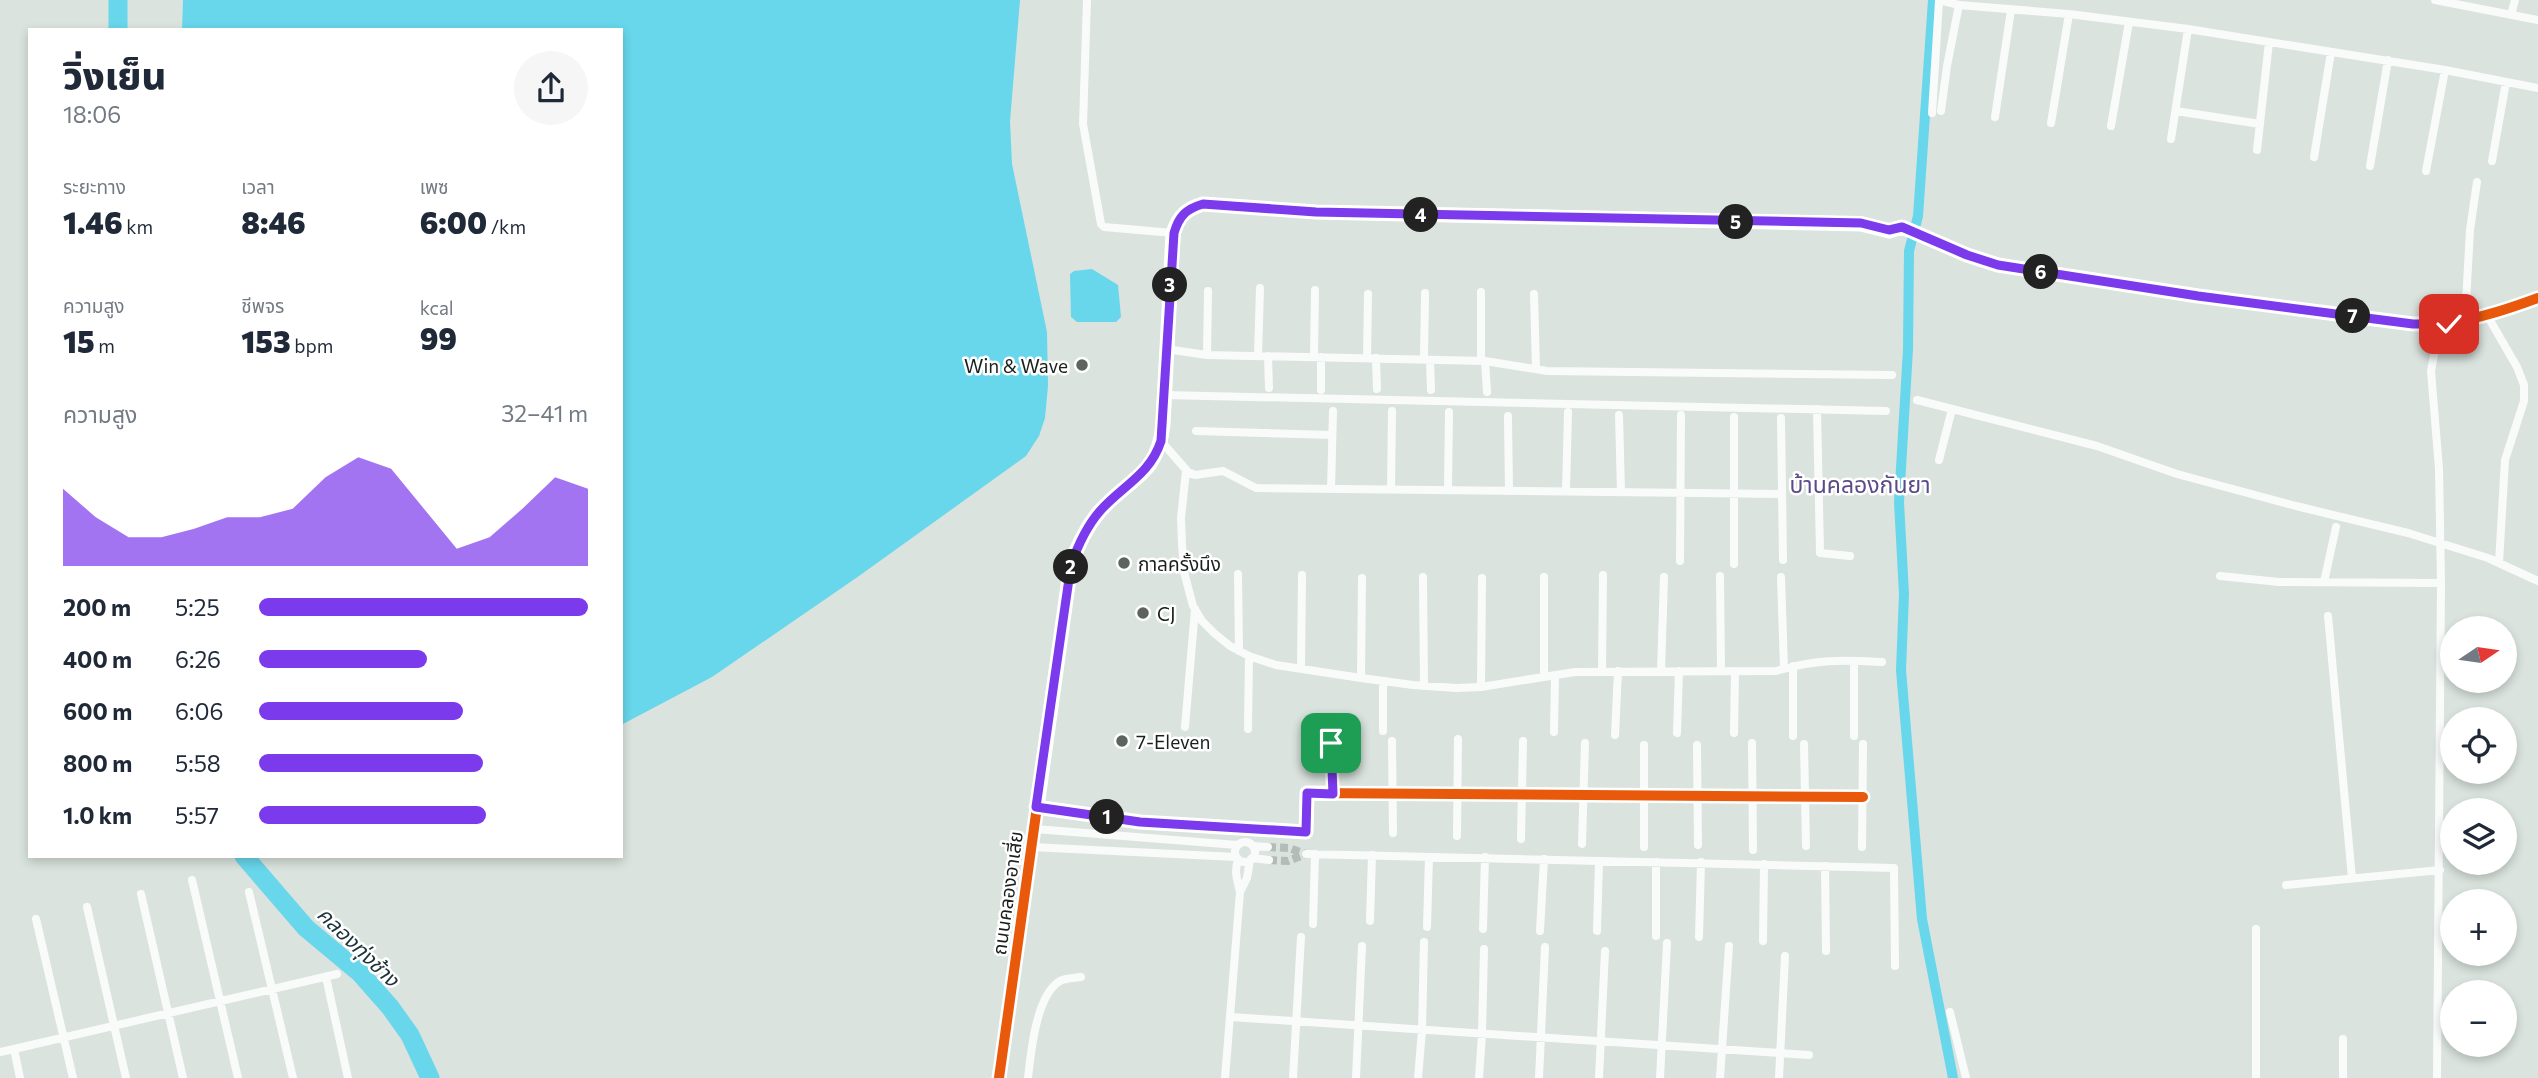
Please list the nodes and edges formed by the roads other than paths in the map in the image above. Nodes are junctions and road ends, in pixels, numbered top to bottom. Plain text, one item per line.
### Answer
1 (1087, 0) edge
2 (2435, 0) edge
3 (2515, 0) edge
4 (1939, 1) edge
5 (2451, 2) edge
6 (1959, 5) junction
7 (2011, 10) junction
8 (2069, 14) junction
9 (2511, 15) junction
10 (2538, 20) edge
11 (2129, 22) junction
12 (2188, 29) junction
13 (2269, 42) junction
14 (2331, 51) junction
15 (2388, 60) junction
16 (2445, 69) junction
17 (2506, 82) junction
18 (2538, 88) edge
19 (1941, 110) dead end
20 (2176, 111) junction
21 (1932, 113) dead end
22 (1994, 117) dead end
23 (2051, 123) dead end
24 (2260, 124) junction
25 (2111, 126) dead end
26 (2171, 139) dead end
27 (2257, 150) dead end
28 (2314, 157) dead end
29 (2492, 161) dead end
30 (2371, 166) dead end
31 (2426, 171) dead end
32 (2477, 182) dead end
33 (1174, 233) junction
34 (1260, 288) dead end
35 (1315, 290) dead end
36 (1208, 291) dead end
37 (1481, 292) dead end
38 (1425, 293) dead end
39 (1534, 294) dead end
40 (1368, 295) dead end
41 (2538, 298) edge
42 (2487, 315) junction
43 (2465, 321) junction
44 (2449, 324) junction
45 (1166, 349) junction
46 (1207, 355) junction
47 (1258, 356) junction
48 (1268, 356) junction
49 (1317, 357) junction
50 (1371, 358) junction
51 (1427, 360) junction
52 (1483, 361) junction
53 (1536, 369) junction
54 (1892, 375) dead end
55 (1269, 388) dead end
56 (1377, 389) dead end
57 (1321, 390) dead end
58 (1431, 390) dead end
59 (1486, 391) dead end
60 (1164, 395) junction
61 (1917, 400) dead end
62 (1817, 409) junction
63 (1952, 410) junction
64 (1333, 411) dead end
65 (1392, 411) dead end
66 (1886, 411) dead end
67 (1450, 412) dead end
68 (1568, 412) dead end
69 (1619, 415) dead end
70 (1681, 415) dead end
71 (1508, 416) dead end
72 (1734, 417) dead end
73 (1781, 418) dead end
74 (1196, 431) dead end
75 (1332, 435) junction
76 (1161, 441) junction
77 (1939, 460) dead end
78 (1186, 471) junction
79 (1331, 489) junction
80 (1391, 489) junction
81 (1448, 490) junction
82 (1508, 491) junction
83 (1566, 491) junction
84 (1620, 492) junction
85 (1735, 493) junction
86 (1682, 494) junction
87 (1782, 494) junction
88 (2336, 527) dead end
89 (2440, 543) junction
90 (1850, 556) dead end
91 (1783, 560) dead end
92 (1680, 561) dead end
93 (2499, 562) junction
94 (1734, 564) dead end
95 (1238, 574) dead end
96 (1301, 575) dead end
97 (1603, 575) dead end
98 (1720, 576) dead end
99 (2220, 576) dead end
100 (1423, 577) dead end
101 (1544, 577) dead end
102 (1664, 577) dead end
103 (1781, 577) dead end
104 (1362, 578) dead end
105 (1482, 578) dead end
106 (2538, 581) edge
107 (2324, 582) junction
108 (2441, 583) junction
109 (1195, 609) junction
110 (2328, 617) dead end
111 (1239, 651) junction
112 (1249, 656) junction
113 (1854, 661) junction
114 (1882, 662) dead end
115 (1788, 667) junction
116 (1301, 668) junction
117 (1602, 671) junction
118 (1618, 671) junction
119 (1661, 671) junction
120 (1679, 671) junction
121 (1721, 671) junction
122 (1735, 671) junction
123 (1555, 675) junction
124 (1544, 677) junction
125 (1361, 678) junction
126 (1383, 681) junction
127 (1424, 686) junction
128 (1481, 687) junction
129 (1185, 727) dead end
130 (1248, 729) dead end
131 (1383, 731) dead end
132 (1554, 732) dead end
133 (1677, 733) dead end
134 (1734, 733) dead end
135 (1615, 735) dead end
136 (1793, 736) dead end
137 (1854, 736) dead end
138 (1458, 739) dead end
139 (1392, 741) dead end
140 (1523, 741) dead end
141 (1331, 743) dead end
142 (1585, 743) dead end
143 (1752, 743) dead end
144 (1804, 744) dead end
145 (1863, 744) dead end
146 (1697, 745) dead end
147 (1644, 746) dead end
148 (1333, 794) junction
149 (1392, 794) junction
150 (1457, 794) junction
151 (1522, 795) junction
152 (1584, 796) junction
153 (1644, 796) junction
154 (1697, 797) junction
155 (1752, 797) junction
156 (1863, 797) junction
157 (1805, 798) junction
158 (2440, 798) edge
159 (1036, 807) junction
160 (1035, 829) junction
161 (1392, 833) dead end
162 (1457, 836) dead end
163 (1521, 839) dead end
164 (1582, 844) dead end
165 (1237, 845) junction
166 (1698, 845) dead end
167 (1253, 846) junction
168 (1644, 846) dead end
169 (1807, 846) dead end
170 (1031, 847) junction
171 (1268, 847) tunnel mouth
172 (1862, 847) dead end
173 (1753, 850) dead end
174 (1372, 855) junction
175 (1429, 857) junction
176 (1485, 857) junction
177 (1237, 858) junction
178 (1251, 859) junction
179 (1545, 859) junction
180 (1269, 860) tunnel mouth
181 (1599, 860) junction
182 (1656, 862) junction
183 (1701, 862) junction
184 (1764, 864) junction
185 (1825, 866) junction
186 (2440, 870) joint
187 (2352, 878) junction
188 (191, 880) dead end
189 (2286, 885) dead end
190 (249, 892) dead end
191 (1240, 892) junction
192 (141, 894) dead end
193 (87, 907) dead end
194 (36, 919) dead end
195 (1370, 921) dead end
196 (1313, 924) dead end
197 (1427, 927) dead end
198 (1483, 929) dead end
199 (2256, 929) dead end
200 (1540, 931) dead end
201 (1597, 931) dead end
202 (1656, 936) dead end
203 (1301, 937) dead end
204 (1699, 937) dead end
205 (1424, 942) dead end
206 (1763, 942) dead end
207 (1667, 943) dead end
208 (1362, 946) dead end
209 (1729, 946) dead end
210 (1545, 947) dead end
211 (1484, 949) dead end
212 (1605, 951) dead end
213 (1826, 951) dead end
214 (1785, 956) dead end
215 (1895, 965) dead end
216 (337, 974) dead end
217 (326, 977) junction
218 (1081, 977) dead end
219 (272, 989) junction
220 (219, 1001) junction
221 (1950, 1012) dead end
222 (168, 1013) junction
223 (1231, 1017) junction
224 (1298, 1022) junction
225 (114, 1025) junction
226 (1360, 1026) junction
227 (1422, 1030) junction
228 (1482, 1034) junction
229 (64, 1037) junction
230 (1541, 1037) junction
231 (2343, 1039) dead end
232 (1601, 1041) junction
233 (1662, 1045) junction
234 (14, 1049) junction
235 (1722, 1049) junction
236 (0, 1052) edge
237 (1780, 1053) junction
238 (1809, 1055) dead end
239 (20, 1078) edge
240 (73, 1078) edge
241 (126, 1078) edge
242 (183, 1078) edge
243 (238, 1078) edge
244 (293, 1078) edge
245 (348, 1078) edge
246 (999, 1078) edge
247 (1028, 1078) edge
248 (1226, 1078) edge
249 (1293, 1078) edge
250 (1356, 1078) edge
251 (1418, 1078) edge
252 (1479, 1078) edge
253 (1539, 1078) edge
254 (1599, 1078) edge
255 (1660, 1078) edge
256 (1720, 1078) edge
257 (1779, 1078) edge
258 (1966, 1078) edge
259 (2256, 1078) edge
260 (2343, 1078) edge
261 (2437, 1078) edge

1 - 33 street
2 - 5 street
3 - 9 street
4 - 6 street
4 - 21 street
5 - 9 street
6 - 7 street
6 - 19 street
7 - 8 street
7 - 22 street
8 - 11 street
8 - 23 street
9 - 10 street
11 - 12 street
11 - 25 street
12 - 13 street
12 - 20 street
13 - 14 street
13 - 24 street
14 - 15 street
14 - 28 street
15 - 16 street
15 - 30 street
16 - 17 street
16 - 31 street
17 - 18 street
17 - 29 street
20 - 24 street
20 - 26 street
24 - 27 street
32 - 43 street
33 - 44 street
33 - 45 street, ถนนคลองอาเสี่ย
34 - 47 street
35 - 49 street
36 - 46 street
37 - 52 street
38 - 51 street
39 - 53 street
40 - 50 street
41 - 42 street
42 - 43 street
42 - 93 street
43 - 44 street
44 - 89 street
45 - 46 street
45 - 60 street, ถนนคลองอาเสี่ย
46 - 47 street
47 - 48 street
48 - 49 street
48 - 55 street
49 - 50 street
49 - 57 street
50 - 51 street
50 - 56 street
51 - 52 street
51 - 58 street
52 - 53 street
52 - 59 street
53 - 54 street
60 - 62 street
60 - 76 street, ถนนคลองอาเสี่ย
61 - 63 street
62 - 66 street
62 - 90 street
63 - 77 street
63 - 89 street
64 - 75 street
65 - 80 street
67 - 81 street
68 - 83 street
69 - 84 street
70 - 86 street
71 - 82 street
72 - 85 street
73 - 87 street
74 - 75 street
75 - 79 street
76 - 78 street
76 - 159 street, ถนนคลองอาเสี่ย
78 - 79 street
78 - 109 street
79 - 80 street
80 - 81 street
81 - 82 street
82 - 83 street
83 - 84 street
84 - 86 street
85 - 86 street
85 - 87 street
85 - 94 street
86 - 92 street
87 - 91 street
88 - 107 street
89 - 93 street
89 - 108 street
93 - 106 street
95 - 111 street
96 - 116 street
97 - 117 street
98 - 121 street
99 - 107 street
100 - 127 street
101 - 124 street
102 - 119 street
103 - 115 street
104 - 125 street
105 - 128 street
107 - 108 street
108 - 158 street
109 - 111 street
109 - 129 street
110 - 187 street
111 - 112 street
112 - 116 street
112 - 130 street
113 - 114 street
113 - 115 street
113 - 137 street
115 - 122 street
115 - 136 street
116 - 125 street
117 - 118 street
117 - 123 street
118 - 119 street
118 - 135 street
119 - 120 street
120 - 121 street
120 - 133 street
121 - 122 street
122 - 134 street
123 - 124 street
123 - 132 street
124 - 128 street
125 - 126 street
126 - 127 street
126 - 131 street
127 - 128 street
138 - 150 street
139 - 149 street
140 - 151 street
141 - 148 street
142 - 152 street
143 - 155 street
144 - 157 street
145 - 156 street
146 - 154 street
147 - 153 street
148 - 149 street
148 - 159 street
149 - 150 street
149 - 161 street
150 - 151 street
150 - 162 street
151 - 152 street
151 - 163 street
152 - 153 street
152 - 164 street
153 - 154 street
153 - 168 street
154 - 155 street
154 - 166 street
155 - 157 street
155 - 173 street
156 - 157 street
156 - 172 street
157 - 169 street
159 - 160 street, ถนนคลองอาเสี่ย
160 - 165 street
160 - 170 street, ถนนคลองอาเสี่ย
165 - 167 street
165 - 177 street
167 - 171 street
167 - 178 street
170 - 177 street
170 - 246 street, ถนนคลองอาเสี่ย
174 - 175 street
174 - 195 street
174 - 196 street
175 - 176 street
175 - 197 street
176 - 179 street
176 - 198 street
177 - 178 street
177 - 191 street
178 - 180 street
178 - 191 street
179 - 181 street
179 - 200 street
181 - 182 street
181 - 201 street
182 - 183 street
182 - 202 street
183 - 184 street
183 - 204 street
184 - 185 street
184 - 206 street
185 - 213 street
185 - 215 street
186 - 187 street
186 - 261 street
187 - 189 street
188 - 220 street
190 - 219 street
191 - 223 street
192 - 222 street
193 - 225 street
194 - 229 street
199 - 259 street
203 - 224 street
205 - 227 street
207 - 233 street
208 - 226 street
209 - 235 street
210 - 230 street
211 - 228 street
212 - 232 street
214 - 237 street
216 - 217 street
217 - 219 street
217 - 245 street
218 - 247 street
219 - 220 street
219 - 244 street
220 - 222 street
220 - 243 street
221 - 258 street
222 - 225 street
222 - 242 street
223 - 224 street
223 - 248 street
224 - 226 street
224 - 249 street
225 - 229 street
225 - 241 street
226 - 227 street
226 - 250 street
227 - 228 street
227 - 251 street
228 - 230 street
228 - 252 street
229 - 234 street
229 - 240 street
230 - 232 street
230 - 253 street
231 - 260 street
232 - 233 street
232 - 254 street
233 - 235 street
233 - 255 street
234 - 236 street
234 - 239 street
235 - 237 street
235 - 256 street
237 - 238 street
237 - 257 street

